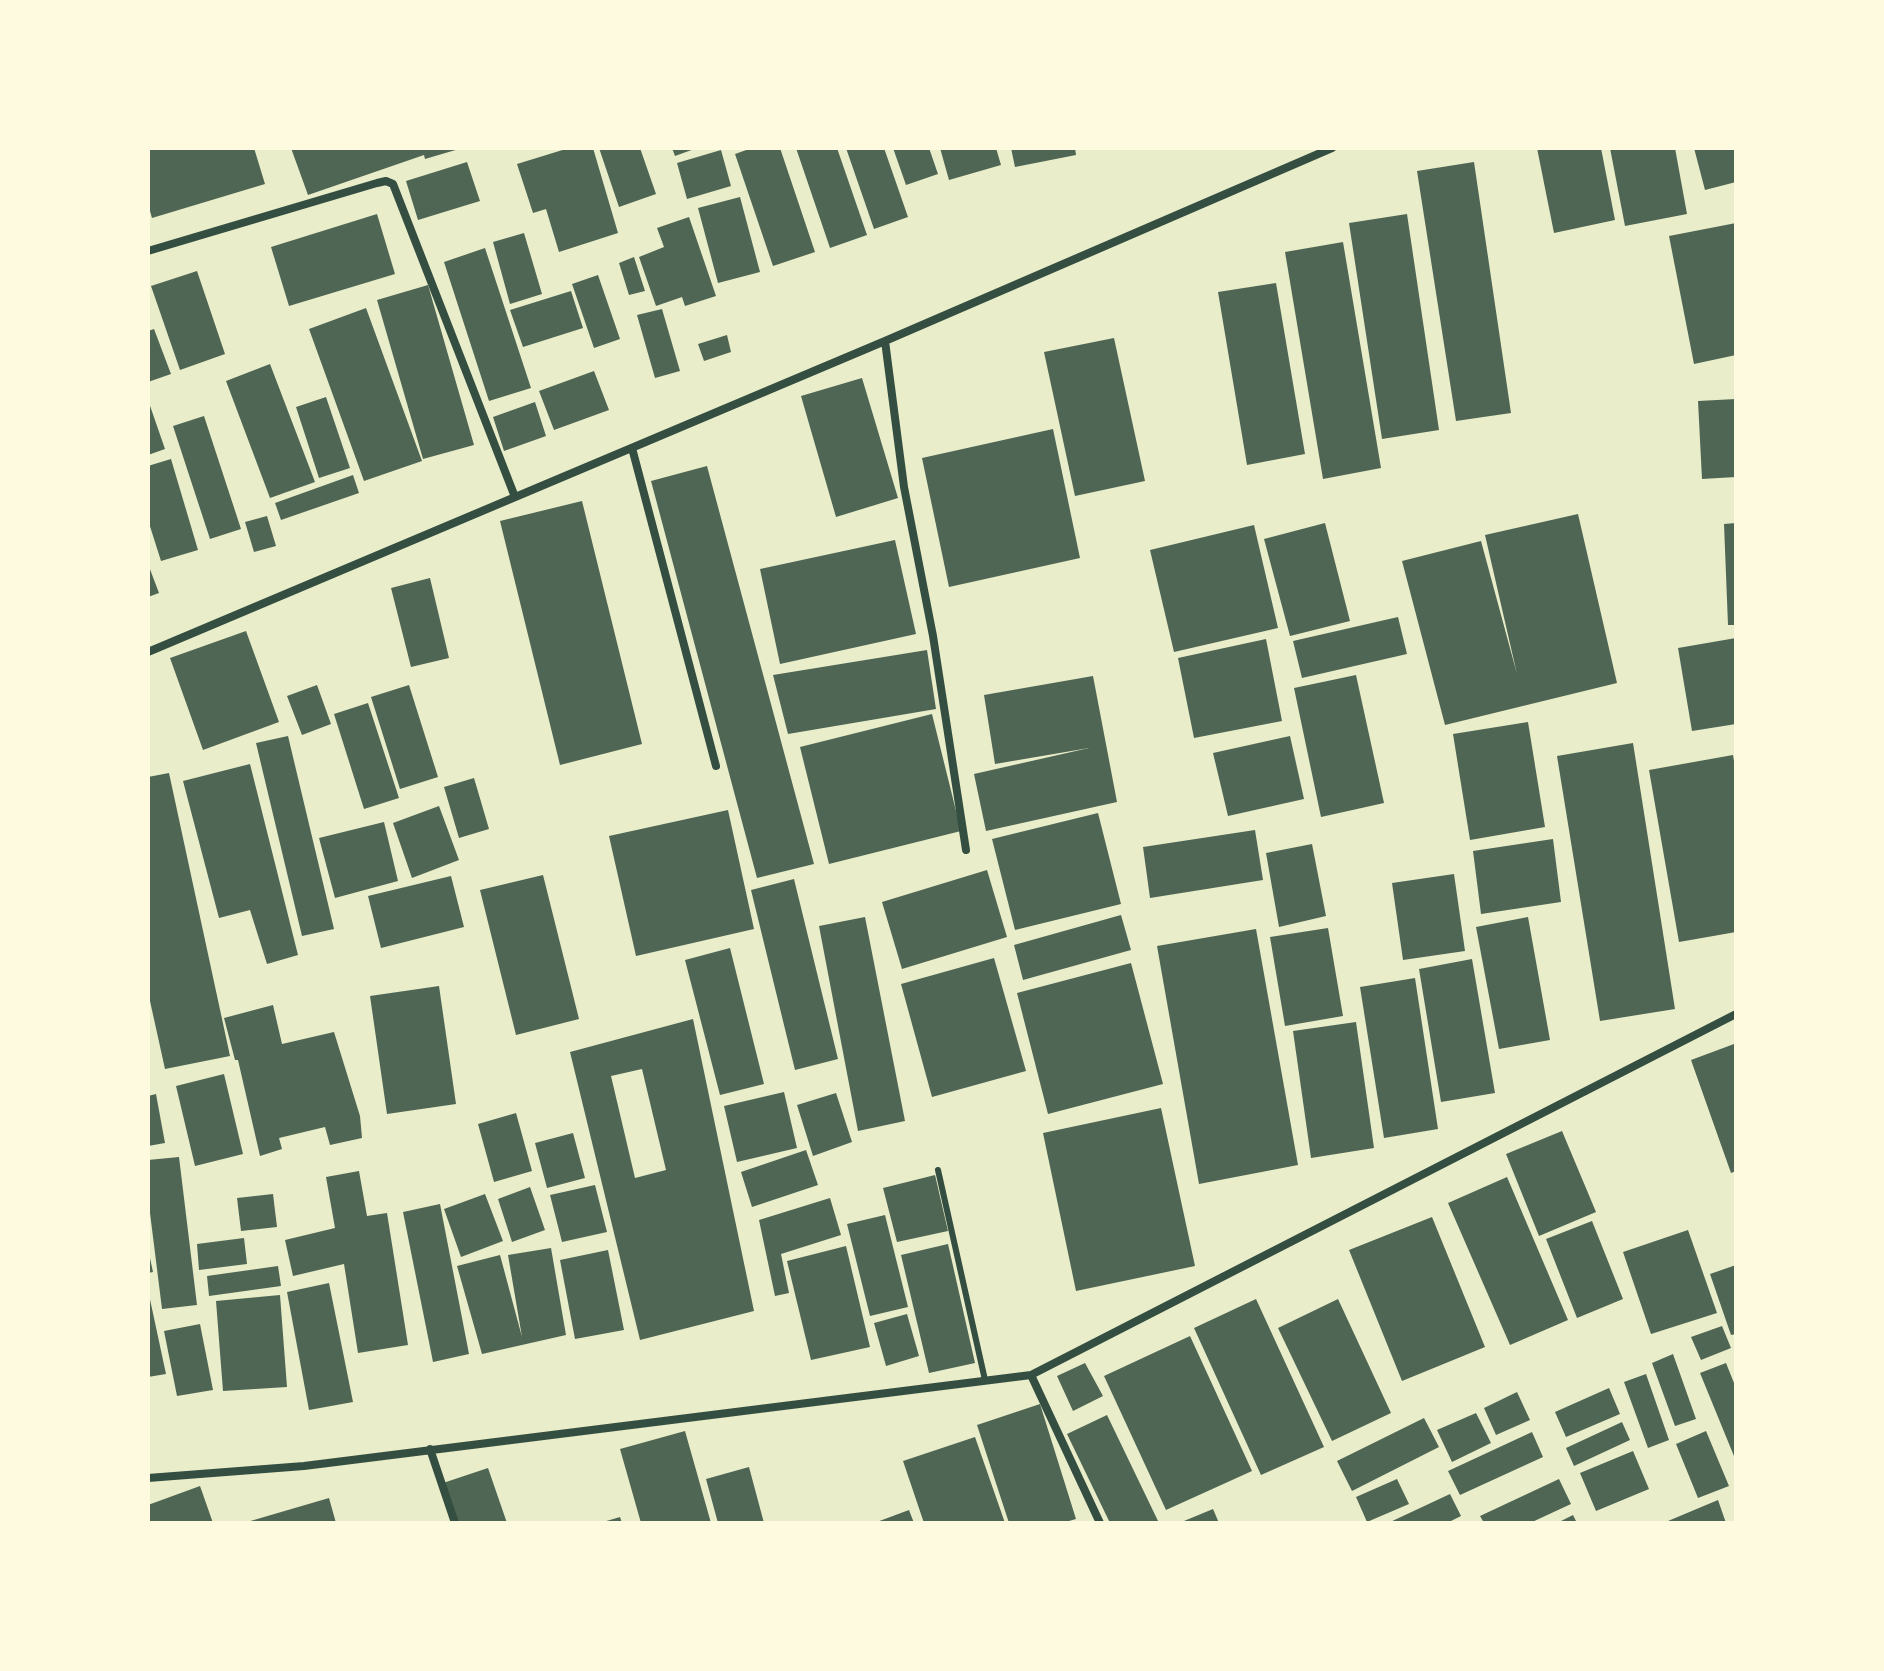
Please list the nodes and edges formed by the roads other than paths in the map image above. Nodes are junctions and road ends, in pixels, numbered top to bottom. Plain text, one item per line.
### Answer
1 (1332, 148) edge
2 (148, 251) edge
3 (885, 341) junction
4 (632, 448) junction
5 (515, 497) junction
6 (148, 652) edge
7 (716, 766) dead end
8 (966, 850) dead end
9 (1736, 1014) edge
10 (938, 1170) dead end
11 (1031, 1375) junction
12 (985, 1380) junction
13 (430, 1449) junction
14 (148, 1478) edge
15 (455, 1523) edge
16 (1100, 1523) edge

1 - 3 street
2 - 5 street
3 - 4 street
3 - 8 street
4 - 5 street
4 - 7 street
5 - 6 street
9 - 11 street
10 - 12 lane
11 - 12 street
11 - 16 street
12 - 13 street
13 - 14 street
13 - 15 street

